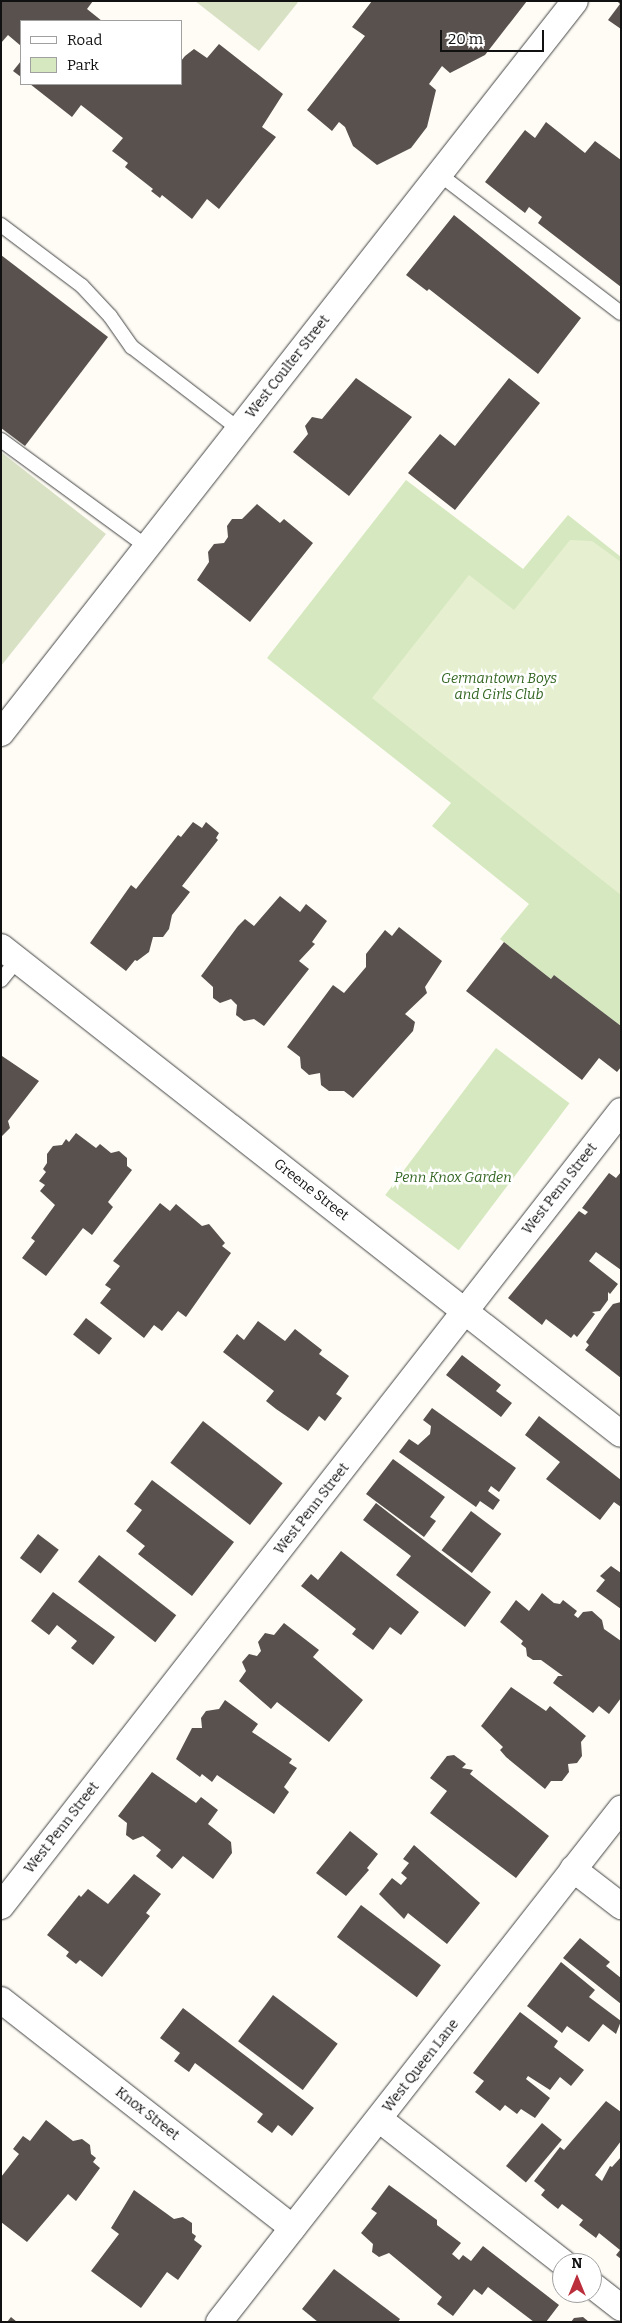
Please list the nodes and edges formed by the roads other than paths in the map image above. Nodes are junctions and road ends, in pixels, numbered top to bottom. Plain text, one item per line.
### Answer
1 (575, 1) edge
2 (439, 174) junction
3 (1, 225) edge
4 (621, 313) edge
5 (239, 429) junction
6 (1, 440) edge
7 (147, 547) junction
8 (1, 733) edge
9 (9, 953) edge
10 (1, 980) edge
11 (621, 1111) edge
12 (466, 1311) junction
13 (621, 1434) edge
14 (621, 1809) edge
15 (574, 1869) junction
16 (1, 1906) edge
17 (621, 1906) edge
18 (1, 2000) edge
19 (379, 2119) junction
20 (293, 2228) junction
21 (552, 2254) edge
22 (602, 2293) edge
23 (621, 2308) edge
24 (219, 2322) edge

1 - 2 street, West Coulter Street
2 - 4 lane
2 - 5 street, West Coulter Street
3 - 5 lane
5 - 7 street, West Coulter Street
6 - 7 lane
7 - 8 street, West Coulter Street
9 - 10 lane
9 - 12 street, Greene Street
11 - 12 street, West Penn Street
12 - 13 street, Greene Street
12 - 16 street, West Penn Street
14 - 15 street, West Queen Lane
15 - 17 street
15 - 19 street, West Queen Lane
18 - 20 street, Knox Street
19 - 20 street, West Queen Lane
19 - 21 street
20 - 24 street, West Queen Lane
22 - 23 street

